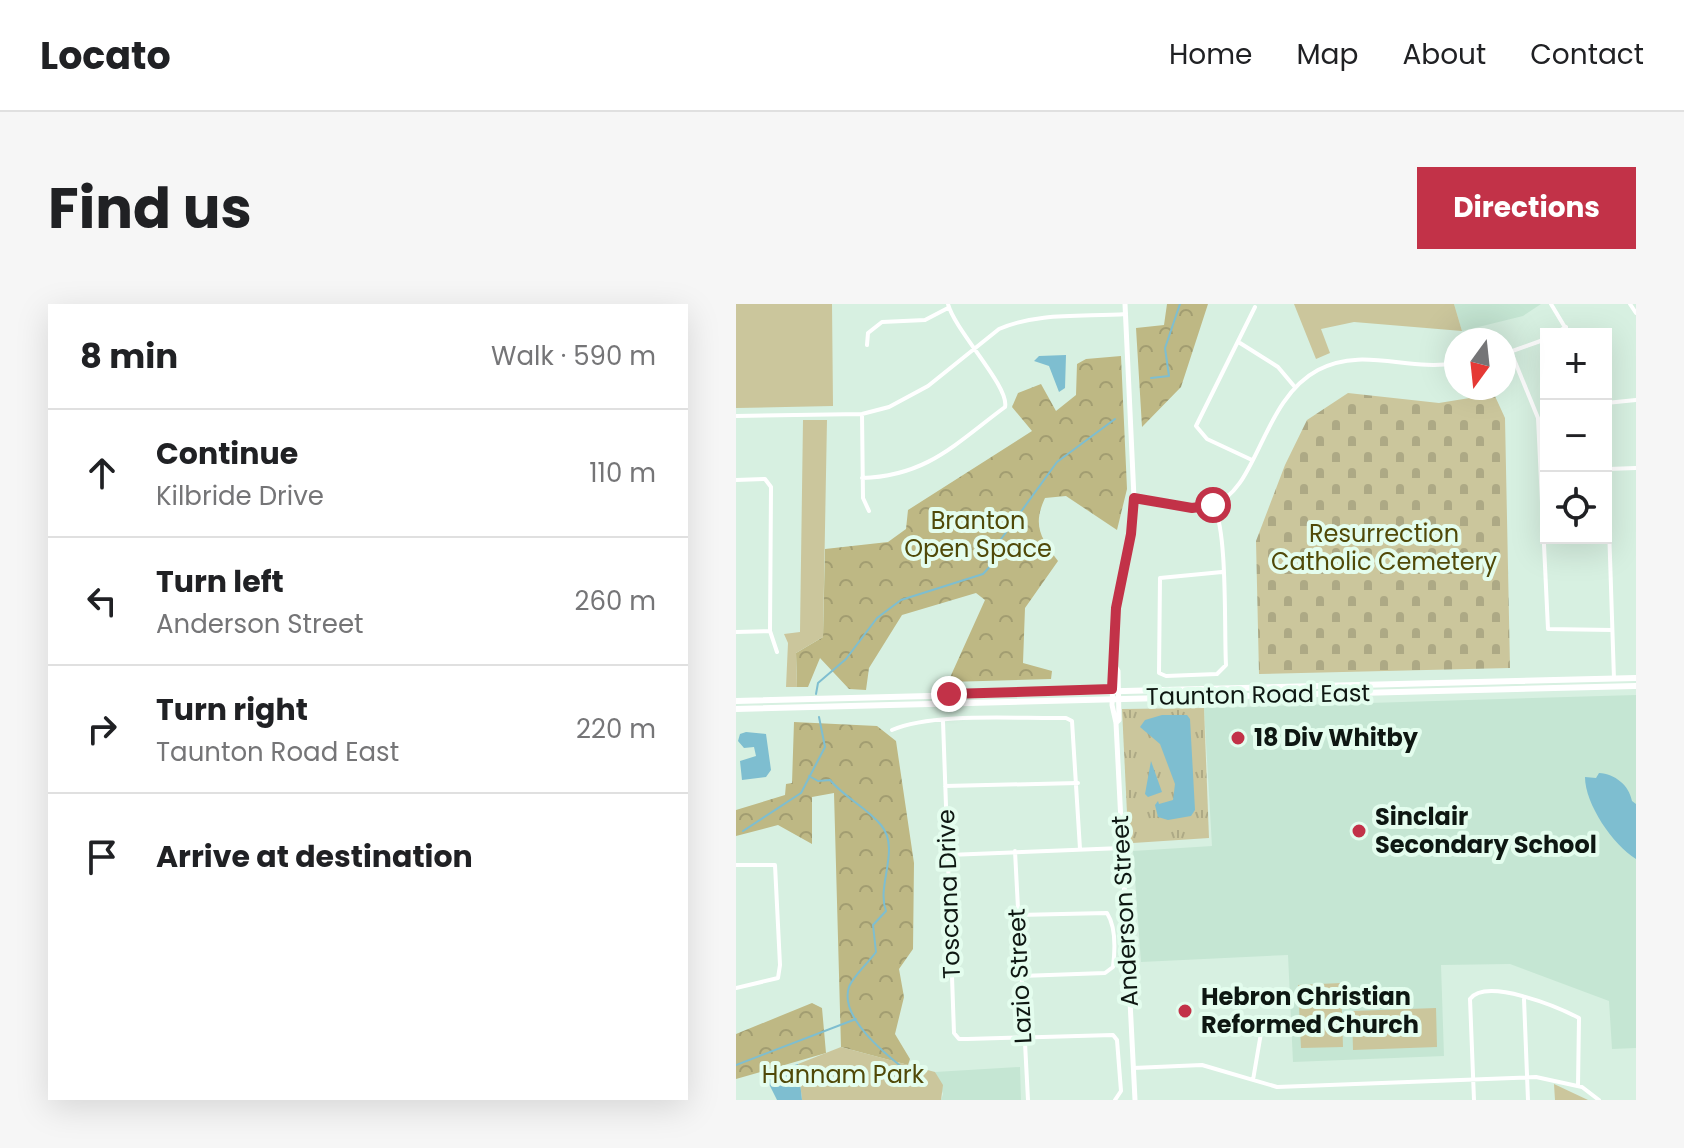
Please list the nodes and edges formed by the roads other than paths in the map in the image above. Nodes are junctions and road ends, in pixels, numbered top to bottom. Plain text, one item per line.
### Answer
1 (1125, 304) edge
2 (1551, 304) edge
3 (1630, 304) edge
4 (948, 306) edge
5 (1255, 307) dead end
6 (1636, 313) edge
7 (1126, 314) junction
8 (1566, 327) edge
9 (1540, 341) edge
10 (1240, 343) junction
11 (867, 345) dead end
12 (973, 349) junction
13 (1516, 350) edge
14 (1444, 363) edge
15 (1516, 364) edge
16 (1294, 386) junction
17 (1636, 400) edge
18 (1612, 402) edge
19 (862, 414) junction
20 (736, 416) edge
21 (1252, 460) junction
22 (1636, 468) edge
23 (1612, 469) edge
24 (1608, 472) edge
25 (862, 478) junction
26 (736, 480) edge
27 (1134, 498) junction
28 (1213, 505) junction
29 (869, 511) dead end
30 (1222, 572) junction
31 (1612, 630) junction
32 (770, 631) junction
33 (736, 632) edge
34 (777, 652) dead end
35 (1636, 678) edge
36 (1614, 679) junction
37 (1636, 686) edge
38 (1115, 689) junction
39 (949, 694) junction
40 (906, 695) junction
41 (1115, 698) junction
42 (736, 701) edge
43 (907, 704) junction
44 (949, 704) junction
45 (736, 709) edge
46 (943, 721) junction
47 (892, 730) dead end
48 (1078, 783) junction
49 (945, 786) junction
50 (1122, 848) junction
51 (1080, 849) junction
52 (1015, 851) junction
53 (947, 855) junction
54 (736, 865) edge
55 (1017, 915) junction
56 (1021, 976) junction
57 (736, 988) edge
58 (1524, 997) junction
59 (1261, 1033) dead end
60 (1023, 1036) junction
61 (1133, 1068) junction
62 (1526, 1078) junction
63 (1473, 1079) junction
64 (1253, 1080) junction
65 (1578, 1086) junction
66 (1028, 1100) edge
67 (1115, 1100) edge
68 (1135, 1100) edge
69 (1474, 1100) edge
70 (1528, 1100) edge
71 (1599, 1100) edge

1 - 7 street, Anderson Street
2 - 8 street
3 - 6 street
4 - 11 street
4 - 12 street
5 - 10 street
7 - 12 street
7 - 27 street, Anderson Street
9 - 13 street
10 - 16 street
10 - 21 street
12 - 19 street
12 - 25 street
14 - 16 street
15 - 31 street
16 - 21 street
17 - 18 street
19 - 20 street
19 - 25 street
21 - 28 street
22 - 23 street
24 - 31 street
25 - 29 street
26 - 32 street
27 - 28 street
27 - 38 street, Anderson Street
28 - 30 street
30 - 30 street
31 - 36 street
32 - 33 street
32 - 34 street
35 - 36 main road, Taunton Road East
36 - 38 main road, Taunton Road East
37 - 41 main road, Taunton Road East
38 - 39 main road, Taunton Road East
38 - 41 street, Anderson Street
39 - 40 main road, Taunton Road East
39 - 44 main road
40 - 42 main road, Taunton Road East
40 - 43 main road
41 - 44 main road, Taunton Road East
41 - 50 street, Anderson Street
43 - 44 main road, Taunton Road East
43 - 45 main road, Taunton Road East
46 - 47 street
46 - 48 street
46 - 49 street
48 - 49 street, Toscana Drive
48 - 51 street
49 - 53 street, Toscana Drive
50 - 51 street
50 - 61 street, Anderson Street
51 - 52 street
52 - 53 street
52 - 55 street, Lazio Street
53 - 60 street, Toscana Drive
54 - 57 street
55 - 56 street, Lazio Street
55 - 56 street
56 - 60 street, Lazio Street
58 - 62 street
58 - 63 street
58 - 65 street
59 - 64 street
60 - 66 street, Lazio Street
60 - 67 street
61 - 64 street
61 - 68 street, Anderson Street
62 - 63 street
62 - 65 street
62 - 70 street
63 - 64 street
63 - 69 street
65 - 71 street

